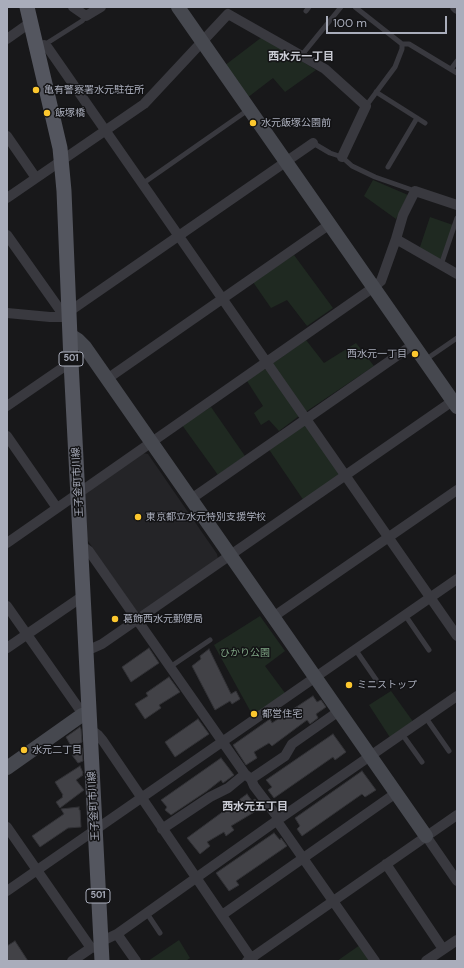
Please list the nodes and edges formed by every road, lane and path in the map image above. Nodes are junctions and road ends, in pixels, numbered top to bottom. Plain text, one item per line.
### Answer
1 (27, 7) edge
2 (73, 7) edge
3 (101, 7) edge
4 (178, 7) edge
5 (341, 7) edge
6 (355, 7) edge
7 (455, 7) edge
8 (457, 9) edge
9 (230, 10) edge
10 (86, 16) junction
11 (31, 22) junction
12 (7, 39) edge
13 (203, 41) junction
14 (402, 44) junction
15 (40, 46) junction
16 (301, 56) junction
17 (457, 61) edge
18 (451, 69) junction
19 (457, 73) edge
20 (376, 92) junction
21 (366, 106) junction
22 (250, 109) junction
23 (417, 118) junction
24 (425, 123) dead end
25 (104, 130) junction
26 (7, 136) edge
27 (313, 143) joint
28 (342, 157) junction
29 (62, 160) junction
30 (286, 161) junction
31 (388, 167) dead end
32 (36, 178) junction
33 (142, 184) junction
34 (415, 191) junction
35 (7, 198) edge
36 (457, 205) edge
37 (457, 218) edge
38 (330, 224) junction
39 (7, 235) edge
40 (178, 236) junction
41 (396, 239) junction
42 (441, 265) junction
43 (457, 274) edge
44 (374, 287) junction
45 (223, 300) junction
46 (7, 313) edge
47 (68, 315) junction
48 (70, 335) junction
49 (457, 338) edge
50 (414, 344) junction
51 (425, 360) junction
52 (71, 362) junction
53 (266, 362) junction
54 (107, 379) junction
55 (456, 402) edge
56 (7, 406) edge
57 (306, 419) junction
58 (7, 436) edge
59 (150, 442) junction
60 (345, 475) junction
61 (457, 490) edge
62 (79, 493) junction
63 (191, 499) junction
64 (57, 508) junction
65 (389, 538) junction
66 (7, 543) edge
67 (80, 549) junction
68 (229, 555) junction
69 (457, 579) edge
70 (83, 596) junction
71 (430, 597) junction
72 (7, 606) edge
73 (405, 615) junction
74 (273, 618) junction
75 (137, 620) junction
76 (26, 634) junction
77 (457, 636) edge
78 (210, 640) dead end
79 (7, 648) edge
80 (86, 649) junction
81 (355, 650) junction
82 (429, 650) dead end
83 (170, 667) junction
84 (315, 678) junction
85 (377, 682) dead end
86 (457, 696) edge
87 (339, 711) junction
88 (86, 715) junction
89 (426, 718) junction
90 (90, 729) junction
91 (402, 734) junction
92 (222, 742) junction
93 (449, 751) dead end
94 (370, 756) junction
95 (422, 762) dead end
96 (7, 768) edge
97 (248, 777) junction
98 (396, 793) junction
99 (142, 799) junction
100 (457, 815) edge
101 (278, 820) junction
102 (7, 827) edge
103 (162, 829) junction
104 (96, 830) junction
105 (426, 836) junction
106 (303, 858) junction
107 (386, 864) junction
108 (37, 870) junction
109 (196, 878) junction
110 (457, 881) edge
111 (7, 891) edge
112 (333, 901) junction
113 (146, 912) junction
114 (222, 915) junction
115 (160, 933) dead end
116 (117, 934) junction
117 (457, 940) edge
118 (98, 949) edge
119 (443, 949) junction
120 (250, 960) edge
121 (72, 961) edge
122 (136, 961) edge
123 (375, 961) edge
124 (426, 961) edge

1 - 11 main road, 王子金町市川線 / 501
2 - 10 street
3 - 10 street
4 - 13 street
5 - 16 lane
6 - 14 lane
7 - 8 street
9 - 13 street
9 - 16 street
10 - 15 lane
11 - 12 street
11 - 15 main road, 王子金町市川線 / 501
13 - 22 street
13 - 25 street
14 - 18 lane
14 - 20 lane
15 - 25 street
15 - 29 main road, 王子金町市川線 / 501
16 - 21 street
17 - 18 lane
18 - 19 lane
20 - 21 lane
20 - 23 lane
21 - 28 street
22 - 30 street
22 - 33 lane
23 - 24 lane
23 - 31 lane
25 - 29 street
25 - 33 street
26 - 32 street
27 - 28 lane
27 - 30 street
28 - 34 lane
29 - 32 street
29 - 47 main road, 王子金町市川線 / 501
30 - 38 street
30 - 40 street
32 - 35 street
33 - 40 street
34 - 36 street
34 - 41 street
37 - 42 lane
38 - 44 street
38 - 45 street
39 - 47 street
40 - 45 street
40 - 47 street
41 - 42 street
41 - 44 street
42 - 43 street
44 - 50 street
44 - 53 street
45 - 53 street
45 - 54 street
46 - 47 street
47 - 48 main road, 王子金町市川線 / 501
48 - 52 main road, 王子金町市川線 / 501
48 - 54 street
49 - 51 lane
50 - 51 street
50 - 57 street
51 - 55 street
52 - 56 street
52 - 62 main road, 王子金町市川線 / 501
53 - 57 street
53 - 59 street
54 - 59 street
55 - 60 street
57 - 60 street
57 - 63 street
58 - 64 street
59 - 62 street
59 - 63 street
60 - 65 street
60 - 68 street
61 - 65 street
62 - 64 street
62 - 67 main road, 王子金町市川線 / 501
63 - 68 street
64 - 66 street
65 - 71 street
65 - 74 street
67 - 70 main road, 王子金町市川線 / 501
67 - 75 street
68 - 74 street
68 - 75 street
69 - 71 street
70 - 76 street
70 - 80 main road, 王子金町市川線 / 501
71 - 73 street
71 - 77 street
72 - 76 street
73 - 81 street
73 - 82 lane
74 - 84 street
75 - 80 street
75 - 83 street
76 - 79 street
76 - 88 street
78 - 83 lane
80 - 88 main road, 王子金町市川線 / 501
81 - 84 street
81 - 85 lane
83 - 92 street
84 - 87 street
84 - 92 street
86 - 89 street
87 - 94 street
87 - 97 street
88 - 90 main road, 王子金町市川線 / 501
88 - 96 street
89 - 91 street
89 - 93 lane
90 - 99 street
90 - 104 main road, 王子金町市川線 / 501
91 - 94 street
91 - 95 lane
92 - 97 street
92 - 99 street
94 - 98 street
94 - 101 street
97 - 101 street
97 - 103 street
98 - 105 street
98 - 106 street
99 - 103 street
99 - 104 street
100 - 105 street
101 - 106 street
101 - 109 street
102 - 108 street
103 - 109 street
104 - 108 street
104 - 118 main road, 王子金町市川線 / 501
105 - 107 street
105 - 110 street
106 - 112 street
106 - 114 street
107 - 112 street
107 - 119 street
108 - 111 street
108 - 118 street
109 - 113 street
109 - 114 street
112 - 120 street
112 - 123 street
113 - 115 lane
113 - 116 street
114 - 120 street
116 - 118 street
116 - 122 street
117 - 119 street
118 - 121 street
119 - 124 street

